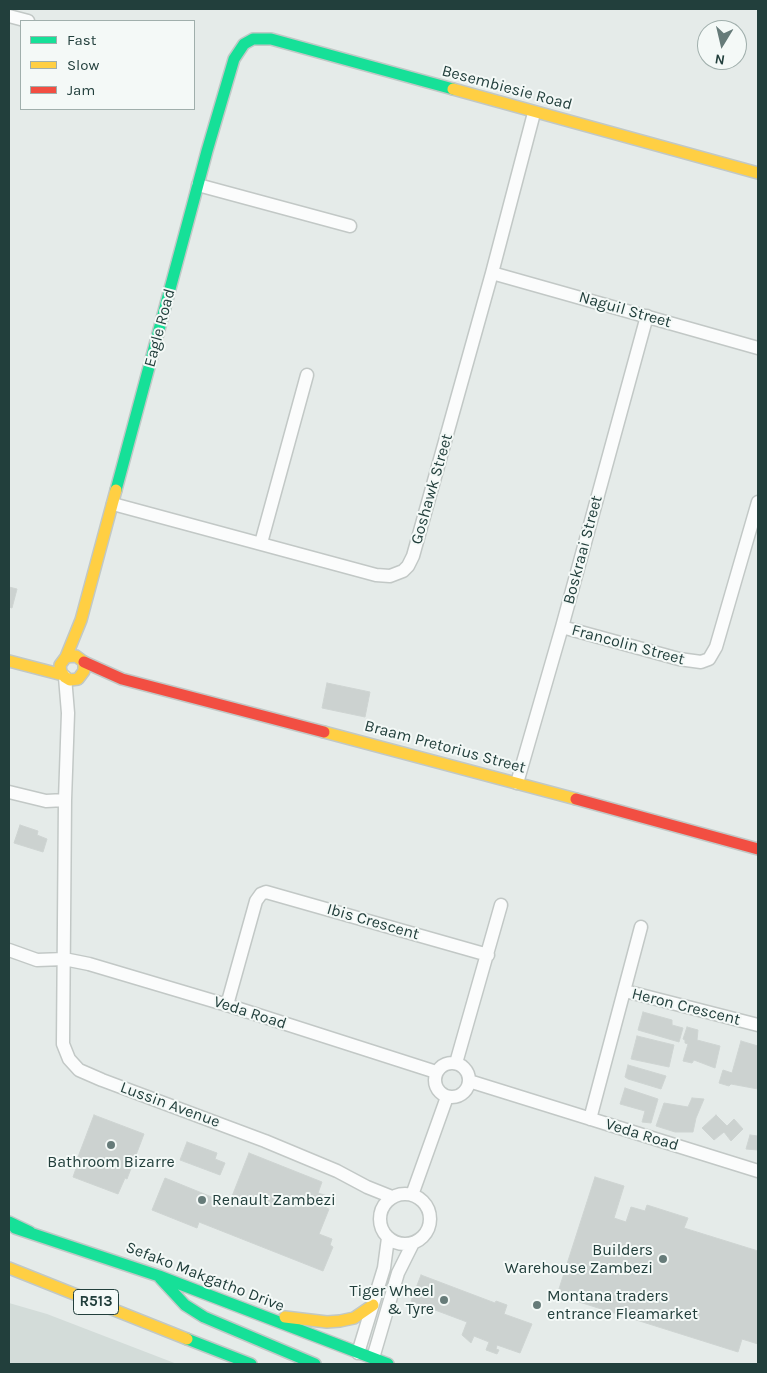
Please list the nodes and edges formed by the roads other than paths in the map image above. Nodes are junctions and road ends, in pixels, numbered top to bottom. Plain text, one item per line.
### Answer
1 (9, 16) edge
2 (24, 20) edge
3 (247, 41) joint
4 (534, 113) junction
5 (758, 173) edge
6 (198, 185) junction
7 (350, 226) dead end
8 (492, 272) junction
9 (647, 316) junction
10 (758, 348) edge
11 (307, 375) dead end
12 (758, 502) edge
13 (112, 504) junction
14 (261, 543) junction
15 (82, 620) junction
16 (562, 627) junction
17 (64, 658) junction
18 (82, 660) junction
19 (9, 661) edge
20 (26, 665) junction
21 (72, 677) junction
22 (122, 679) junction
23 (517, 783) junction
24 (9, 792) edge
25 (65, 800) junction
26 (758, 850) edge
27 (501, 905) dead end
28 (642, 927) dead end
29 (9, 950) edge
30 (488, 955) junction
31 (64, 959) junction
32 (625, 991) junction
33 (227, 1005) junction
34 (758, 1025) edge
35 (456, 1063) junction
36 (436, 1072) junction
37 (469, 1081) junction
38 (448, 1097) junction
39 (590, 1119) junction
40 (758, 1171) edge
41 (367, 1187) junction
42 (412, 1195) junction
43 (392, 1197) junction
44 (382, 1209) junction
45 (9, 1222) edge
46 (9, 1226) edge
47 (30, 1232) junction
48 (388, 1238) junction
49 (413, 1243) junction
50 (9, 1268) edge
51 (159, 1276) junction
52 (373, 1305) junction
53 (256, 1313) junction
54 (373, 1358) junction
55 (358, 1359) edge
56 (251, 1364) edge
57 (315, 1364) edge
58 (388, 1364) edge

1 - 2 street
3 - 4 main road, Besembiesie Road
3 - 6 main road, Eagle Road
4 - 5 main road, Besembiesie Road
4 - 8 street, Goshawk Street
6 - 7 street
6 - 13 main road, Eagle Road
8 - 9 street, Naguil Street
8 - 14 street, Goshawk Street
9 - 10 street, Naguil Street
9 - 16 street, Boskraai Street
11 - 14 street
12 - 16 street, Francolin Street
13 - 14 street, Goshawk Street
13 - 15 main road, Eagle Road
15 - 17 main road, Eagle Road
15 - 18 street, Eagle Road
16 - 23 street, Boskraai Street
17 - 18 main road
17 - 20 main road, Braam Pretorius Street
17 - 21 main road
18 - 21 main road
18 - 22 main road, Braam Pretorius Street
19 - 20 main road, Braam Pretorius Street
20 - 21 main road, Braam Pretorius Street
21 - 22 main road, Braam Pretorius Street
21 - 25 street
22 - 23 main road, Braam Pretorius Street
23 - 26 main road, Braam Pretorius Street
24 - 25 street
25 - 31 street
27 - 30 street
28 - 32 street
29 - 31 street, Veda Road
30 - 33 street, Ibis Crescent
30 - 35 street
31 - 33 street, Veda Road
31 - 41 street, Lussin Avenue
32 - 34 street, Heron Crescent
32 - 39 street, Heron Crescent
33 - 36 street, Veda Road
35 - 36 street
35 - 37 street
36 - 38 street
37 - 38 street
37 - 39 street, Veda Road
38 - 42 street
39 - 40 street, Veda Road
41 - 43 street, Lussin Avenue
41 - 44 street, Lussin Avenue
42 - 43 street, Lussin Avenue
42 - 49 street
43 - 44 street
44 - 48 street, Lussin Avenue
45 - 47 main road
46 - 47 main road, Sefako Makgatho Drive
47 - 51 main road, Sefako Makgatho Drive
48 - 49 street
48 - 52 street
49 - 54 street
50 - 56 main road, R513
51 - 53 main road, Sefako Makgatho Drive
51 - 57 main road
52 - 53 main road
52 - 55 street
53 - 55 main road, Sefako Makgatho Drive
54 - 55 main road, Sefako Makgatho Drive
54 - 58 main road, Sefako Makgatho Drive

